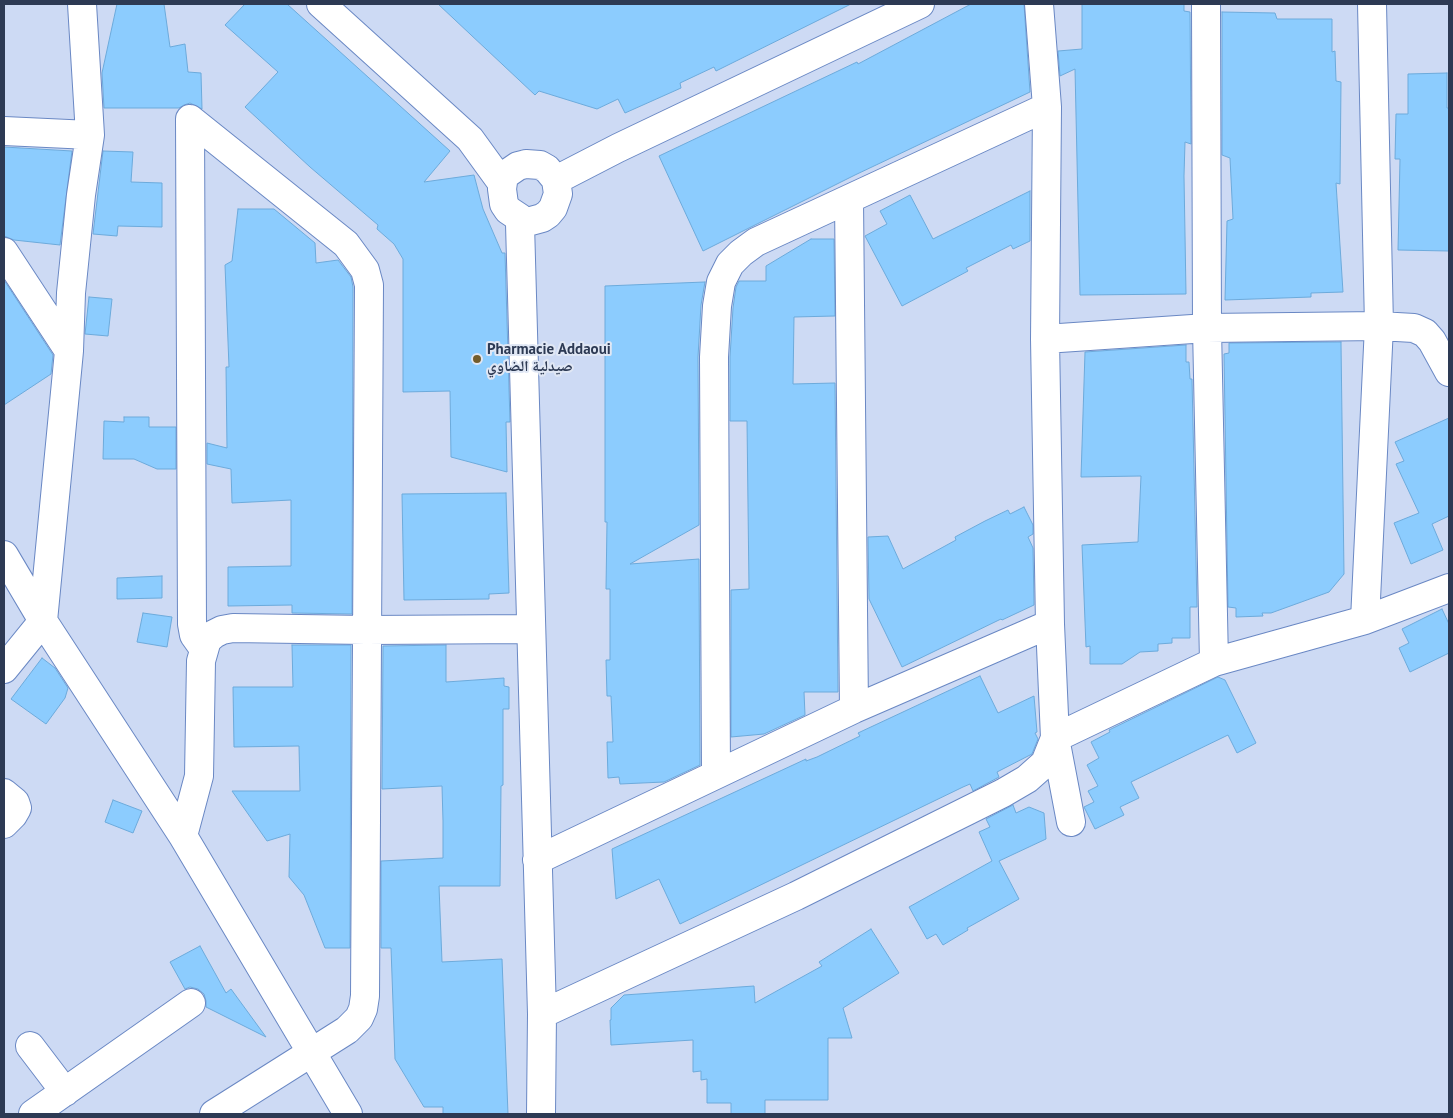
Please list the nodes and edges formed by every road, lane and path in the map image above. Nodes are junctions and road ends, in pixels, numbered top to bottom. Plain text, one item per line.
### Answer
1 (82, 4) edge
2 (322, 4) edge
3 (920, 4) edge
4 (1039, 4) edge
5 (1206, 4) edge
6 (1372, 4) edge
7 (1047, 106) junction
8 (4, 131) edge
9 (90, 135) junction
10 (499, 179) junction
11 (556, 180) junction
12 (849, 200) junction
13 (520, 224) junction
14 (4, 252) edge
15 (1379, 326) junction
16 (1207, 328) junction
17 (1045, 339) junction
18 (69, 352) junction
19 (1449, 372) edge
20 (4, 555) edge
21 (1449, 588) edge
22 (1365, 620) junction
23 (43, 621) junction
24 (1050, 624) junction
25 (531, 629) junction
26 (366, 630) junction
27 (204, 649) junction
28 (1214, 662) junction
29 (4, 669) edge
30 (854, 709) junction
31 (1056, 738) junction
32 (716, 774) junction
33 (4, 793) edge
34 (1071, 822) dead end
35 (4, 824) edge
36 (183, 836) junction
37 (537, 860) junction
38 (191, 1003) dead end
39 (542, 1014) junction
40 (30, 1046) dead end
41 (312, 1052) junction
42 (65, 1092) junction
43 (33, 1114) edge
44 (214, 1114) edge
45 (348, 1114) edge
46 (541, 1114) edge

1 - 9 street
2 - 10 street
3 - 11 street
4 - 7 street
5 - 16 street
6 - 15 street
7 - 12 street
7 - 17 street
8 - 9 street
9 - 18 street
10 - 11 street
10 - 13 street
11 - 13 street
12 - 30 street
12 - 32 street
13 - 25 street
14 - 18 street
15 - 16 street
15 - 19 street
15 - 22 street
16 - 17 street
16 - 28 street
17 - 24 street
18 - 23 street
20 - 23 street
21 - 22 street
22 - 28 street
23 - 29 street
23 - 36 street
24 - 30 street
24 - 31 street
25 - 26 street
25 - 37 street
26 - 27 street
26 - 27 street
26 - 41 street
27 - 36 street
28 - 31 street
30 - 32 street
31 - 34 street
31 - 39 street
32 - 37 street
33 - 35 street
36 - 41 street
37 - 39 street
38 - 42 street
39 - 46 street
40 - 42 street
41 - 44 street
41 - 45 street
42 - 43 street

